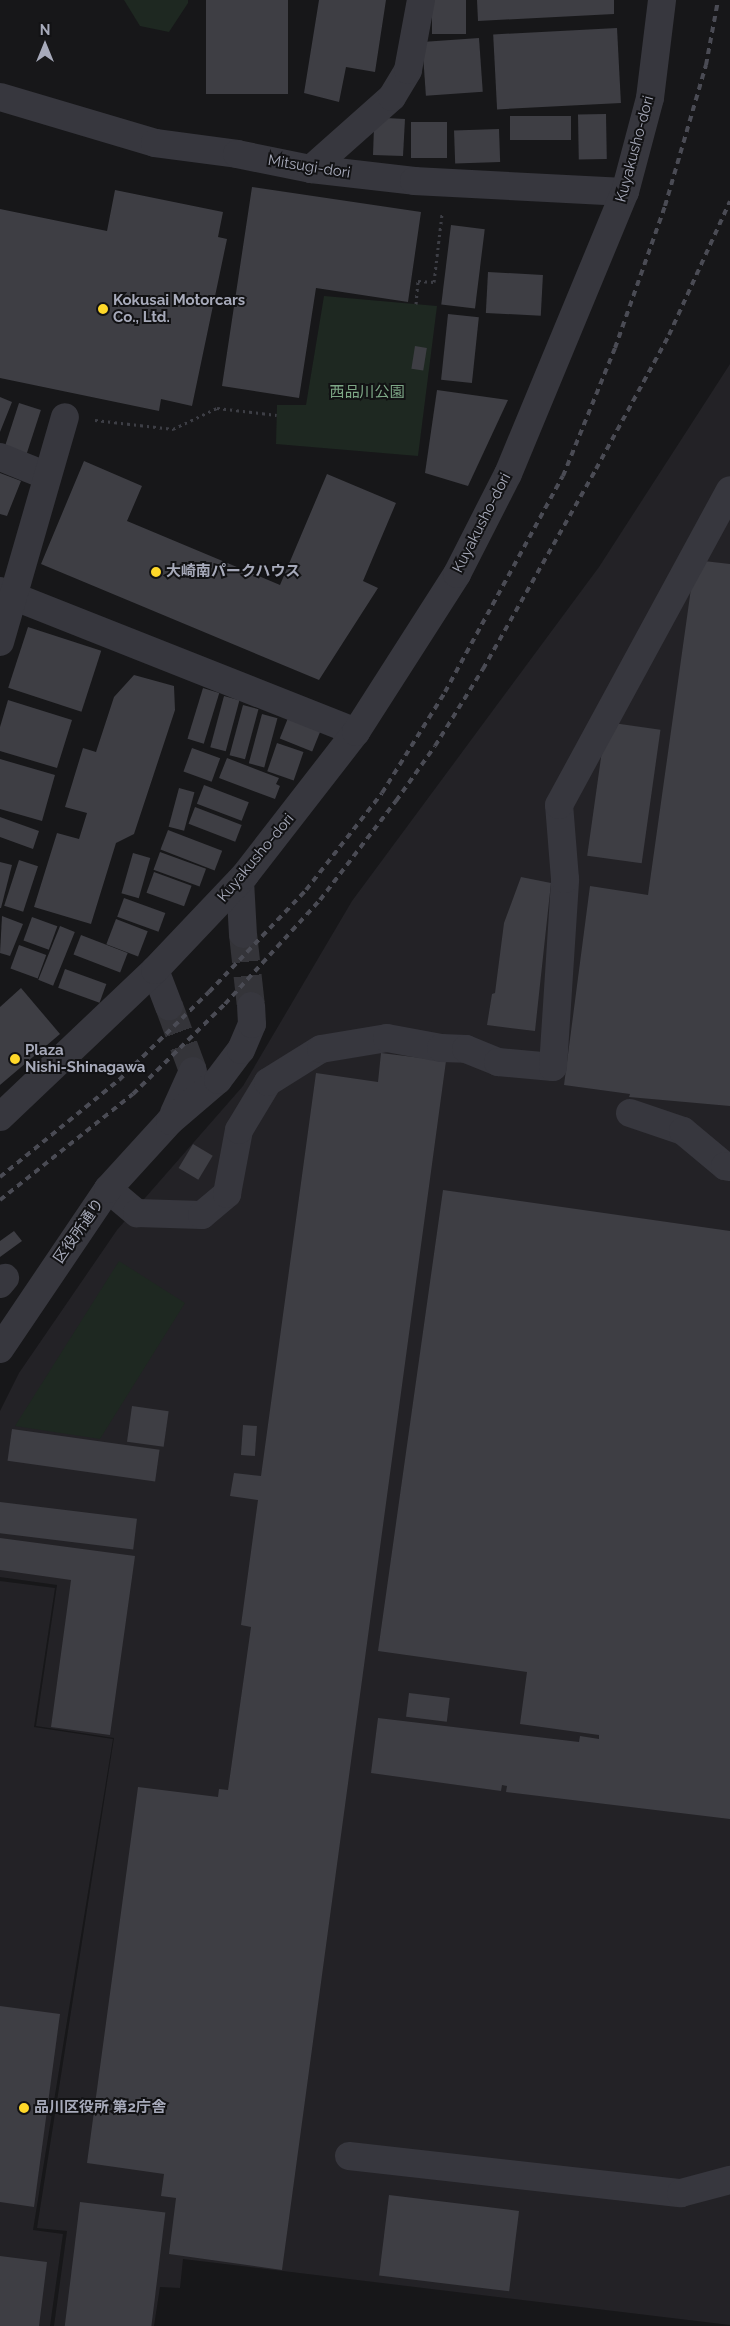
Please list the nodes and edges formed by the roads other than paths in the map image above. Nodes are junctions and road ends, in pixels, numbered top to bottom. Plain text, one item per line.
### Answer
1 (421, 0) edge
2 (662, 0) edge
3 (0, 97) edge
4 (311, 169) junction
5 (625, 192) junction
6 (65, 416) road end
7 (0, 457) edge
8 (47, 476) junction
9 (730, 490) edge
10 (6, 593) edge
11 (0, 642) edge
12 (356, 732) junction
13 (240, 881) junction
14 (243, 934) tunnel mouth
15 (155, 970) junction
16 (169, 1006) tunnel mouth
17 (251, 1006) tunnel mouth
18 (193, 1071) tunnel mouth
19 (630, 1113) dead end
20 (0, 1117) edge
21 (170, 1122) junction
22 (730, 1167) edge
23 (108, 1189) junction
24 (0, 1349) edge
25 (349, 2156) dead end
26 (730, 2180) edge

1 - 4 street
2 - 5 street, Kuyakusho-dori
3 - 4 street, Mitsugi-dori
4 - 5 street, Mitsugi-dori
5 - 12 street, Kuyakusho-dori
6 - 8 street
7 - 8 street
8 - 10 street
9 - 23 street
10 - 11 street
10 - 12 street
12 - 13 street, Kuyakusho-dori
13 - 14 street
13 - 15 street, Kuyakusho-dori
15 - 16 street
15 - 20 street, Kuyakusho-dori
17 - 21 street, 区役所通り
18 - 21 street, 区役所通り
19 - 22 street
21 - 23 street, 区役所通り
23 - 24 street, 区役所通り
25 - 26 street

